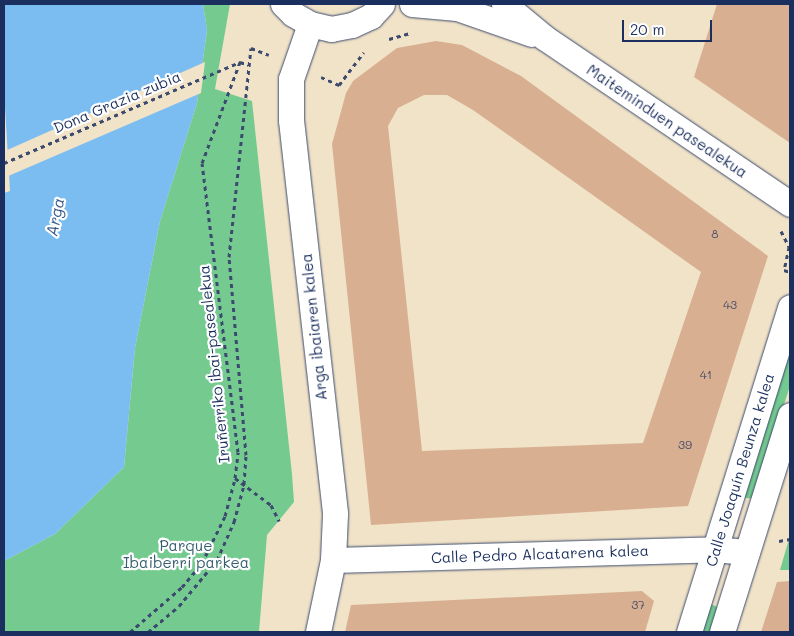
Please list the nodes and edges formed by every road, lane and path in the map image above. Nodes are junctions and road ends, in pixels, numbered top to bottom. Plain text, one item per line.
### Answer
1 (283, 4) edge
2 (382, 4) edge
3 (412, 4) edge
4 (504, 4) edge
5 (310, 24) junction
6 (414, 33) dead end
7 (545, 38) junction
8 (381, 42) dead end
9 (251, 48) dead end
10 (370, 48) dead end
11 (240, 62) junction
12 (249, 65) junction
13 (316, 74) dead end
14 (4, 163) edge
15 (790, 204) edge
16 (784, 270) dead end
17 (790, 272) edge
18 (790, 307) edge
19 (790, 415) edge
20 (235, 478) junction
21 (244, 484) junction
22 (279, 521) dead end
23 (790, 538) edge
24 (776, 541) dead end
25 (716, 549) junction
26 (747, 552) junction
27 (333, 560) junction
28 (130, 632) edge
29 (148, 632) edge
30 (318, 632) edge
31 (689, 632) edge
32 (722, 632) edge

1 - 5 street
2 - 5 street
3 - 7 street, Maiteminduen pasealekua
4 - 7 street, Maiteminduen pasealekua
5 - 27 street, Arga ibaiaren kalea
6 - 8 path
7 - 15 street, Maiteminduen pasealekua
9 - 12 path
10 - 13 path
11 - 12 path
11 - 14 path, Dona Grazia zubia
11 - 20 path, Iruñerriko ibai-pasealekua
12 - 21 path
16 - 17 path
18 - 25 street, Calle Joaquín Beunza kalea
19 - 26 street, Calle Joaquín Beunza kalea
20 - 21 path
20 - 28 path, Iruñerriko ibai-pasealekua
21 - 22 path
21 - 29 path
23 - 24 path
25 - 26 street, Calle Pedro Alcatarena kalea
25 - 27 street, Calle Pedro Alcatarena kalea
25 - 31 street, Calle Joaquín Beunza kalea
26 - 32 street, Calle Joaquín Beunza kalea
27 - 30 street, Arga ibaiaren kalea

